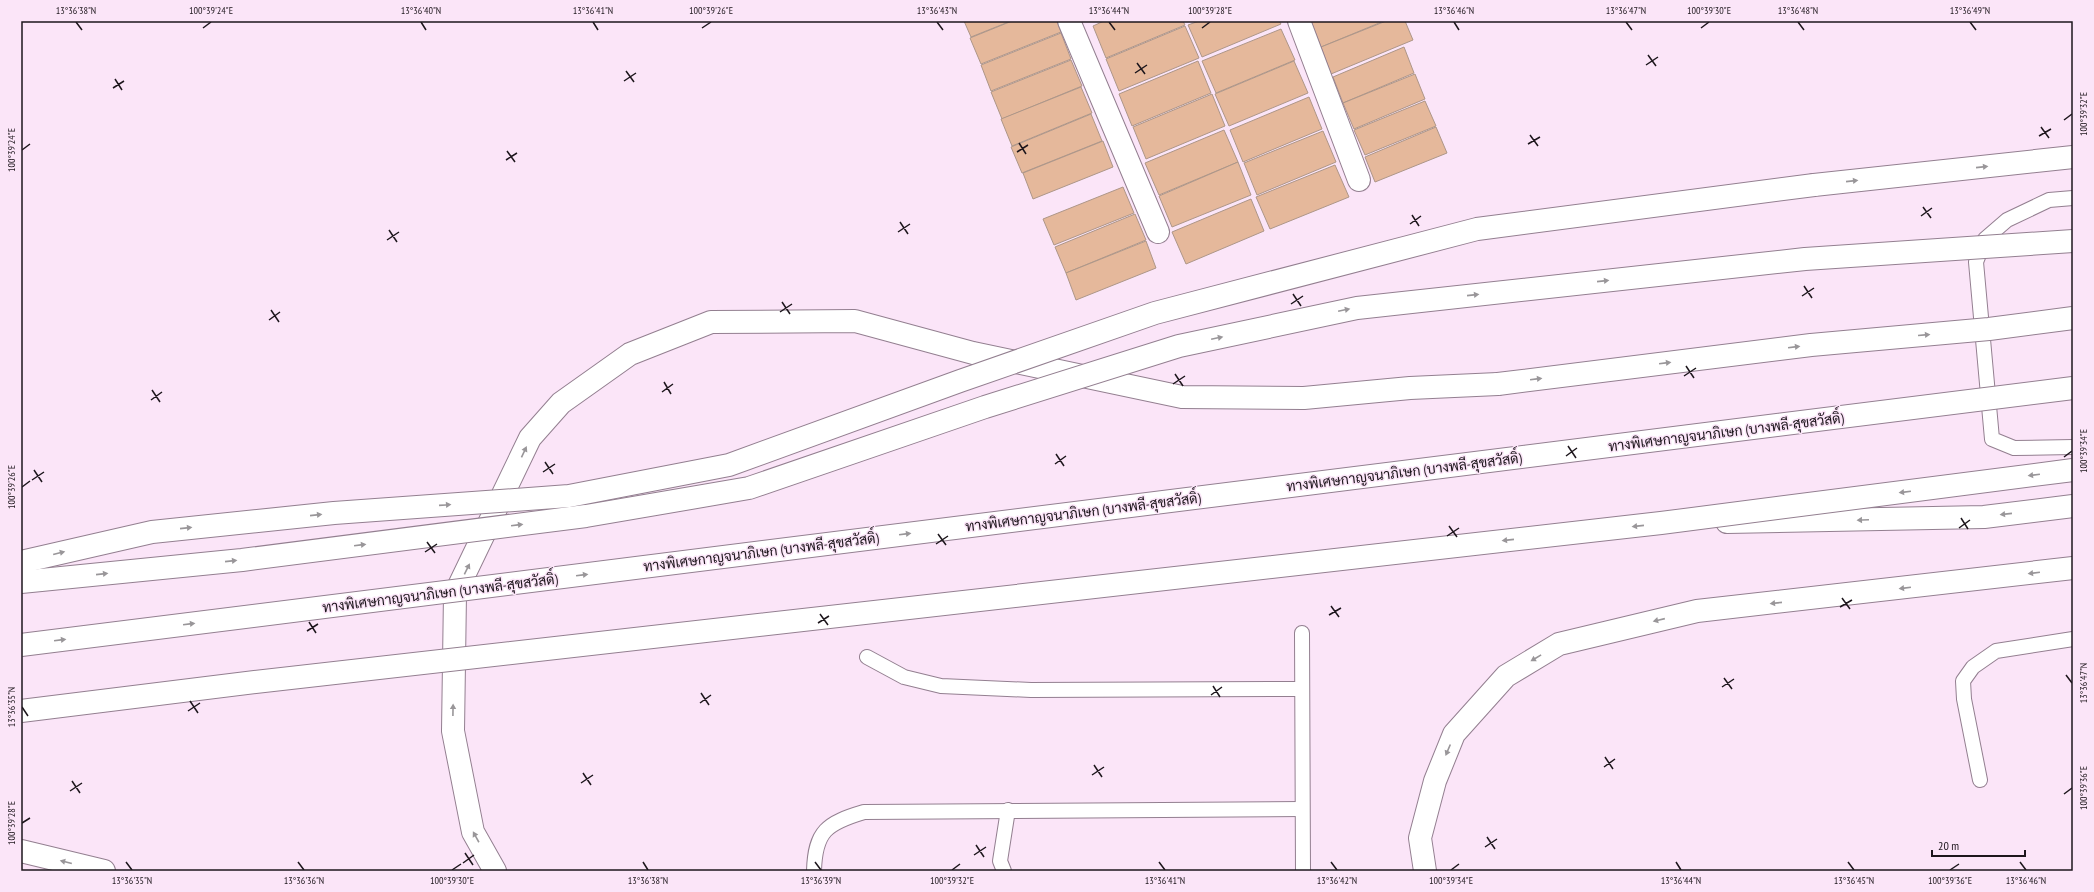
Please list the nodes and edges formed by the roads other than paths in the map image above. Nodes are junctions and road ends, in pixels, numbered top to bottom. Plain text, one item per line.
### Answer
1 (1068, 21) edge
2 (1299, 21) edge
3 (2073, 157) edge
4 (1359, 180) dead end
5 (2073, 198) edge
6 (1158, 232) dead end
7 (2073, 241) edge
8 (2073, 318) edge
9 (2073, 388) edge
10 (2073, 447) edge
11 (2073, 470) edge
12 (2073, 506) edge
13 (1661, 523) junction
14 (21, 562) edge
15 (2073, 568) edge
16 (21, 582) edge
17 (1302, 633) dead end
18 (2073, 639) edge
19 (21, 645) edge
20 (867, 657) dead end
21 (1301, 689) junction
22 (21, 711) edge
23 (1980, 780) dead end
24 (1302, 809) junction
25 (1008, 810) junction
26 (21, 851) edge
27 (104, 871) edge
28 (495, 871) edge
29 (814, 871) edge
30 (1004, 871) edge
31 (1303, 871) edge
32 (1426, 871) edge

1 - 6 main road
2 - 4 main road
14 -> 3 main road, bridge
5 - 10 lane
16 -> 7 main road, bridge
28 -> 8 main road, bridge
19 -> 9 main road, ทางพิเศษกาญจนาภิเษก (บางพลี-สุขสวัสดิ์), bridge
11 -> 13 main road, bridge
12 -> 13 main road, bridge
13 -> 22 main road, bridge
15 -> 32 main road
17 - 21 lane
18 - 23 lane
20 - 21 lane
21 - 24 lane
24 - 25 lane
24 - 31 lane
25 - 29 lane
25 - 30 lane
27 -> 26 main road

